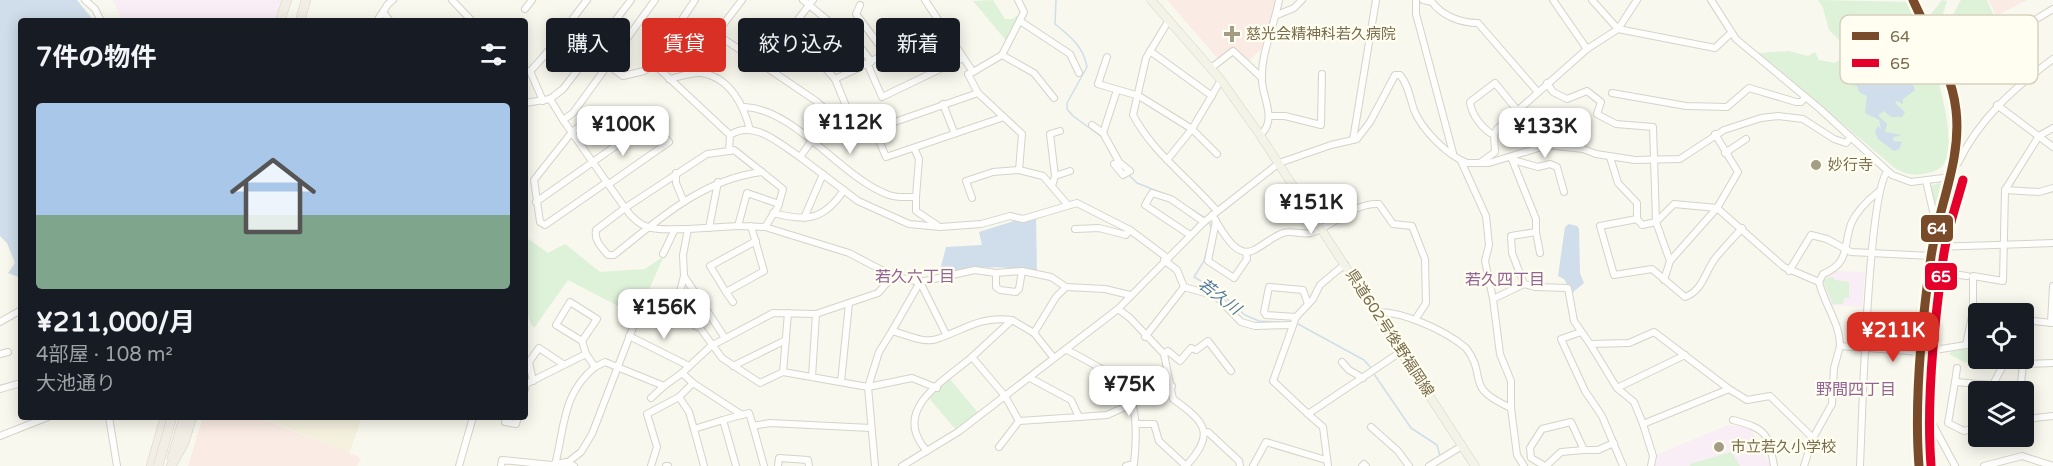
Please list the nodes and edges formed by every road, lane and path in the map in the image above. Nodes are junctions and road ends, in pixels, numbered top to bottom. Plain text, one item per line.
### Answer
1 (86, 0) edge
2 (289, 0) edge
3 (301, 0) edge
4 (306, 0) edge
5 (393, 0) edge
6 (452, 0) edge
7 (532, 0) edge
8 (587, 0) edge
9 (631, 0) edge
10 (655, 0) edge
11 (695, 0) edge
12 (742, 0) edge
13 (925, 0) edge
14 (1018, 0) edge
15 (1151, 0) edge
16 (1279, 0) edge
17 (1302, 0) edge
18 (1376, 0) edge
19 (1416, 0) edge
20 (1423, 0) edge
21 (1553, 0) edge
22 (1592, 0) edge
23 (1637, 0) edge
24 (1712, 0) edge
25 (1913, 0) edge
26 (1432, 1) edge
27 (808, 2) edge
28 (860, 5) dead end
29 (525, 9) dead end
30 (2053, 9) edge
31 (383, 12) junction
32 (1276, 15) junction
33 (1920, 15) edge
34 (100, 18) edge
35 (284, 18) edge
36 (296, 18) edge
37 (301, 18) edge
38 (379, 18) edge
39 (388, 18) edge
40 (469, 18) edge
41 (574, 18) edge
42 (617, 18) edge
43 (683, 18) edge
44 (797, 18) edge
45 (937, 18) edge
46 (2038, 18) edge
47 (1169, 20) junction
48 (1020, 21) junction
49 (1618, 29) junction
50 (1731, 33) junction
51 (630, 34) edge
52 (876, 41) edge
53 (738, 49) edge
54 (1587, 49) junction
55 (1150, 51) junction
56 (960, 53) edge
57 (1002, 55) junction
58 (546, 56) edge
59 (1107, 57) dead end
60 (963, 58) junction
61 (876, 59) edge
62 (2053, 59) edge
63 (869, 62) junction
64 (1211, 68) junction
65 (642, 71) edge
66 (2038, 71) edge
67 (576, 72) edge
68 (602, 72) edge
69 (617, 72) edge
70 (663, 72) edge
71 (773, 72) edge
72 (829, 72) edge
73 (973, 72) junction
74 (1079, 73) dead end
75 (1322, 74) dead end
76 (669, 78) junction
77 (1262, 78) junction
78 (835, 79) junction
79 (1221, 80) junction
80 (1547, 83) junction
81 (1949, 84) edge
82 (2022, 84) edge
83 (1118, 90) junction
84 (1537, 91) junction
85 (978, 93) junction
86 (1612, 93) dead end
87 (1139, 96) junction
88 (1212, 96) junction
89 (1806, 97) junction
90 (1054, 98) dead end
91 (550, 99) junction
92 (543, 100) junction
93 (528, 102) edge
94 (944, 104) junction
95 (1997, 105) junction
96 (745, 107) junction
97 (1515, 112) junction
98 (831, 114) junction
99 (1269, 116) junction
100 (1538, 116) dead end
101 (1004, 117) junction
102 (563, 120) junction
103 (1092, 125) dead end
104 (2053, 128) edge
105 (874, 129) junction
106 (1192, 129) junction
107 (750, 130) junction
108 (1060, 131) dead end
109 (572, 132) junction
110 (954, 132) junction
111 (1103, 133) junction
112 (1715, 134) junction
113 (730, 135) junction
114 (856, 135) dead end
115 (1260, 135) junction
116 (1494, 135) junction
117 (2039, 136) junction
118 (1851, 137) junction
119 (1746, 139) dead end
120 (1353, 140) junction
121 (813, 141) junction
122 (619, 145) junction
123 (2053, 147) edge
124 (914, 148) junction
125 (729, 151) junction
126 (1453, 153) junction
127 (1725, 153) junction
128 (1217, 154) dead end
129 (800, 157) junction
130 (1610, 157) junction
131 (1512, 158) junction
132 (1655, 159) junction
133 (1167, 160) junction
134 (1461, 161) junction
135 (594, 163) junction
136 (1279, 163) junction
137 (1480, 163) junction
138 (1114, 164) dead end
139 (1019, 170) junction
140 (1070, 171) dead end
141 (762, 172) junction
142 (1887, 172) junction
143 (676, 173) junction
144 (822, 174) junction
145 (1055, 176) junction
146 (1951, 177) junction
147 (1926, 181) junction
148 (718, 182) junction
149 (608, 183) junction
150 (1052, 186) junction
151 (2053, 188) edge
152 (844, 190) junction
153 (2005, 190) junction
154 (1564, 192) dead end
155 (1878, 192) junction
156 (916, 197) junction
157 (972, 198) dead end
158 (536, 202) junction
159 (684, 202) junction
160 (779, 204) junction
161 (1067, 204) junction
162 (625, 208) junction
163 (1717, 208) junction
164 (773, 213) junction
165 (804, 218) junction
166 (1211, 218) junction
167 (1637, 219) junction
168 (1656, 222) junction
169 (738, 226) junction
170 (751, 226) junction
171 (765, 226) junction
172 (940, 227) junction
173 (1321, 227) junction
174 (710, 228) junction
175 (1742, 228) junction
176 (647, 229) junction
177 (675, 229) junction
178 (688, 229) junction
179 (1075, 229) dead end
180 (1130, 230) junction
181 (1536, 232) junction
182 (1190, 235) junction
183 (756, 241) junction
184 (2002, 243) junction
185 (2053, 243) edge
186 (1934, 247) junction
187 (1847, 250) junction
188 (1246, 252) junction
189 (1540, 253) dead end
190 (1873, 253) junction
191 (663, 254) dead end
192 (1931, 256) junction
193 (1165, 258) junction
194 (1670, 261) junction
195 (1345, 264) junction
196 (1022, 271) junction
197 (1789, 271) junction
198 (1930, 271) junction
199 (996, 273) junction
200 (684, 276) junction
201 (893, 276) junction
202 (1967, 276) dead end
203 (1665, 280) junction
204 (920, 282) junction
205 (1818, 282) junction
206 (1524, 284) junction
207 (2053, 286) edge
208 (1066, 287) junction
209 (1184, 287) junction
210 (726, 292) junction
211 (1130, 296) junction
212 (1493, 299) junction
213 (733, 303) dead end
214 (849, 303) junction
215 (1973, 303) edge
216 (642, 304) dead end
217 (1308, 304) junction
218 (1118, 309) junction
219 (18, 312) edge
220 (1376, 312) junction
221 (788, 313) junction
222 (816, 314) junction
223 (1296, 317) junction
224 (1012, 320) junction
225 (1415, 320) junction
226 (2034, 321) edge
227 (0, 322) edge
228 (2052, 323) edge
229 (1293, 325) junction
230 (892, 331) junction
231 (1581, 332) junction
232 (1034, 333) junction
233 (946, 334) junction
234 (1968, 335) edge
235 (629, 336) junction
236 (1145, 337) junction
237 (725, 338) junction
238 (786, 340) junction
239 (582, 341) junction
240 (1590, 344) junction
241 (713, 345) junction
242 (1966, 345) joint
243 (1840, 346) junction
244 (1866, 349) junction
245 (1066, 350) junction
246 (1402, 351) junction
247 (8, 352) dead end
248 (1922, 352) junction
249 (0, 354) edge
250 (586, 354) junction
251 (1164, 354) junction
252 (1685, 355) junction
253 (972, 357) junction
254 (1053, 357) junction
255 (1342, 362) dead end
256 (2053, 363) edge
257 (562, 364) junction
258 (2034, 364) edge
259 (689, 366) junction
260 (733, 366) junction
261 (595, 367) junction
262 (618, 367) junction
263 (1957, 368) dead end
264 (1230, 371) dead end
265 (783, 372) junction
266 (682, 373) junction
267 (812, 377) junction
268 (1030, 378) junction
269 (1363, 378) junction
270 (533, 381) junction
271 (841, 382) junction
272 (1955, 382) junction
273 (528, 383) edge
274 (693, 383) junction
275 (18, 384) edge
276 (1968, 384) edge
277 (664, 386) junction
278 (1172, 386) junction
279 (868, 387) junction
280 (937, 388) junction
281 (1617, 388) junction
282 (0, 389) edge
283 (1729, 389) junction
284 (1005, 396) junction
285 (679, 397) junction
286 (651, 398) dead end
287 (1131, 402) junction
288 (1511, 408) junction
289 (1308, 414) junction
290 (742, 415) junction
291 (2053, 416) edge
292 (1080, 417) junction
293 (2034, 418) edge
294 (40, 420) edge
295 (110, 420) edge
296 (164, 420) edge
297 (171, 420) edge
298 (182, 420) edge
299 (191, 420) edge
300 (472, 420) edge
301 (517, 420) edge
302 (723, 420) junction
303 (1733, 420) dead end
304 (1019, 421) junction
305 (505, 422) dead end
306 (1918, 422) junction
307 (1138, 424) junction
308 (1642, 424) junction
309 (753, 426) junction
310 (1371, 426) dead end
311 (870, 428) junction
312 (694, 429) junction
313 (1968, 429) edge
314 (1205, 433) junction
315 (0, 436) edge
316 (1813, 438) junction
317 (1614, 443) junction
318 (1462, 446) junction
319 (999, 447) dead end
320 (1584, 450) junction
321 (927, 451) junction
322 (1325, 461) edge
323 (565, 464) edge
324 (555, 465) edge
325 (117, 466) edge
326 (151, 466) edge
327 (158, 466) edge
328 (170, 466) edge
329 (459, 466) edge
330 (501, 466) edge
331 (574, 466) edge
332 (651, 466) edge
333 (704, 466) edge
334 (736, 466) edge
335 (764, 466) edge
336 (778, 466) edge
337 (809, 466) edge
338 (875, 466) edge
339 (902, 466) edge
340 (1126, 466) edge
341 (1186, 466) edge
342 (1240, 466) edge
343 (1253, 466) edge
344 (1315, 466) edge
345 (1409, 466) edge
346 (1429, 466) edge
347 (1475, 466) edge
348 (1524, 466) edge
349 (1545, 466) edge
350 (1623, 466) edge
351 (1651, 466) edge
352 (1774, 466) edge
353 (1804, 466) edge
354 (1860, 466) edge
355 (1919, 466) edge
356 (1954, 466) edge
357 (1984, 466) edge
358 (2053, 466) edge

1 - 34 street
2 - 35 highway
3 - 36 highway
4 - 37 highway
5 - 31 street
6 - 40 street
7 - 29 street
8 - 41 street
9 - 42 street
10 - 51 street
11 - 43 street
12 - 53 street
13 - 45 street
14 - 48 street
15 - 47 main road, 県道602号後野福岡線
16 - 32 street
17 - 32 street
18 - 120 street
19 - 126 street
20 - 26 street
21 - 54 street
22 - 49 street
23 - 49 street
24 - 50 street
25 - 33 street
26 - 84 street
27 - 44 street
27 - 63 street
28 - 52 street
30 - 46 street
31 - 38 street
31 - 39 street
32 - 77 street
47 - 55 street
47 - 64 main road, 県道602号後野福岡線
48 - 57 street
48 - 74 street
49 - 50 street
49 - 54 street
50 - 89 street
54 - 80 street
55 - 87 street
55 - 88 street
56 - 60 street
57 - 73 street
57 - 90 street
58 - 92 street
59 - 83 street
60 - 63 street
60 - 73 street
61 - 63 street
62 - 66 street
63 - 78 street
64 - 77 street
64 - 79 main road, 県道602号後野福岡線
65 - 69 street
67 - 91 street
68 - 102 street
70 - 76 street
71 - 98 street
72 - 78 street
73 - 85 street
75 - 99 street
76 - 96 street
76 - 113 street
77 - 99 street
78 - 98 street
79 - 88 street
79 - 115 main road, 県道602号後野福岡線
80 - 84 street
80 - 132 street
81 - 146 street
82 - 95 street
83 - 87 street
83 - 111 street
84 - 97 street
85 - 94 street
85 - 101 street
86 - 89 street
87 - 106 street
87 - 133 street
88 - 106 street
89 - 118 street
91 - 92 street
91 - 102 street
92 - 93 street
94 - 105 street
94 - 110 street
95 - 117 street
95 - 146 street
96 - 107 street
96 - 121 street
97 - 100 street
97 - 116 street
97 - 116 street
98 - 121 street
99 - 115 street
101 - 110 street
101 - 139 street
102 - 109 street
103 - 111 street
104 - 117 street
105 - 114 street
105 - 124 street
106 - 128 street
106 - 133 street
107 - 113 street
107 - 129 street
108 - 145 street
109 - 122 street
109 - 135 street
109 - 158 street
110 - 124 street
111 - 138 street
112 - 118 street
112 - 127 street
112 - 132 street
113 - 125 street
115 - 136 main road, 県道602号後野福岡線
116 - 137 street
117 - 123 street
117 - 153 street
118 - 142 street
119 - 127 street
120 - 126 street
120 - 136 street
121 - 129 street
121 - 156 street
122 - 135 street
122 - 149 street
124 - 156 street
125 - 141 street
125 - 143 street
126 - 134 street
127 - 163 street
129 - 144 street
130 - 131 street
130 - 132 street
130 - 167 street
131 - 137 street
131 - 154 street
131 - 181 street
132 - 168 street
133 - 166 street
134 - 137 street
134 - 212 street
135 - 149 street
135 - 158 street
136 - 166 street
136 - 173 main road, 県道602号後野福岡線
139 - 150 street
139 - 157 street
140 - 145 street
141 - 148 street
141 - 160 street
142 - 147 street
142 - 155 street
143 - 159 street
143 - 162 street
144 - 152 street
144 - 165 street
145 - 150 street
146 - 147 street
146 - 186 street
147 - 186 street
148 - 159 street
148 - 174 street
149 - 158 street
149 - 162 street
150 - 161 street
151 - 153 street
152 - 165 street
152 - 172 street
153 - 184 street
155 - 187 street
155 - 190 street
156 - 172 street
159 - 176 street
160 - 164 street
160 - 169 street
161 - 172 street
161 - 180 street
162 - 176 street
162 - 176 street
163 - 168 street
163 - 175 street
163 - 194 street
164 - 165 street
164 - 171 street
166 - 182 street
166 - 182 street
166 - 188 street
166 - 188 street
167 - 168 street
167 - 203 street
168 - 194 street
169 - 170 street
169 - 174 street
170 - 171 street
170 - 183 street
171 - 201 street
173 - 188 street
173 - 195 main road, 県道602号後野福岡線
173 - 225 street
174 - 178 street
175 - 197 street
175 - 203 street
176 - 177 street
177 - 178 street
177 - 191 street
178 - 200 street
179 - 180 street
180 - 193 street
181 - 189 street
181 - 206 street
182 - 193 street
183 - 210 street
183 - 210 street
184 - 185 street
184 - 186 street
184 - 215 street
186 - 192 street
187 - 190 street
187 - 197 street
187 - 205 street
190 - 192 street
190 - 244 street
192 - 198 street
193 - 209 street
193 - 211 street
194 - 203 street
195 - 217 street
195 - 220 main road, 県道602号後野福岡線
196 - 199 street
196 - 199 street
196 - 208 street
197 - 205 street
198 - 202 street
198 - 248 street
199 - 204 street
200 - 237 street
200 - 241 street
201 - 204 street
201 - 214 street
204 - 230 street
204 - 233 street
205 - 243 street
206 - 212 street
206 - 231 street
207 - 228 street
208 - 211 street
208 - 232 street
209 - 229 street
209 - 236 street
210 - 213 street
211 - 218 street
212 - 288 street
214 - 222 street
214 - 271 street
216 - 235 street
217 - 223 street
217 - 223 street
218 - 236 street
218 - 245 street
219 - 227 street
220 - 225 street
220 - 246 main road, 県道602号後野福岡線
221 - 222 street
221 - 237 street
221 - 238 street
222 - 267 street
223 - 229 street
224 - 232 street
224 - 233 street
224 - 253 street
225 - 288 street
226 - 228 street
229 - 289 street
230 - 233 street
230 - 279 street
231 - 240 street
231 - 317 street
232 - 254 street
234 - 242 street
235 - 259 street
235 - 262 street
236 - 251 street
237 - 241 street
238 - 260 street
238 - 265 street
239 - 239 street
239 - 250 street
240 - 252 street
240 - 281 street
241 - 259 street
241 - 260 street
242 - 248 street
243 - 244 street
243 - 316 street
244 - 248 street
244 - 354 street
245 - 254 street
245 - 287 street
246 - 269 street
246 - 318 main road, 県道602号後野福岡線
247 - 249 street
248 - 306 street
250 - 257 street
250 - 261 street
251 - 264 street
251 - 278 street
252 - 281 street
252 - 283 street
253 - 280 street
253 - 284 street
254 - 268 street
255 - 269 street
256 - 258 street
257 - 270 street
257 - 270 street
259 - 266 street
260 - 265 street
261 - 262 street
261 - 324 street
262 - 277 street
262 - 323 street
263 - 272 street
265 - 267 street
266 - 274 street
266 - 277 street
267 - 271 street
268 - 284 street
268 - 292 street
269 - 289 street
270 - 273 street
271 - 279 street
272 - 276 street
272 - 313 street
274 - 285 street
274 - 290 street
275 - 282 street
277 - 286 street
278 - 287 street
278 - 314 street
279 - 280 street
279 - 311 street
280 - 321 street
281 - 308 street
283 - 308 street
283 - 316 street
284 - 304 street
284 - 321 street
285 - 312 street
285 - 332 street
287 - 292 street
287 - 307 street
288 - 348 street
289 - 322 street
290 - 302 street
290 - 309 street
291 - 293 street
292 - 304 street
294 - 315 street
295 - 325 street
296 - 326 highway
297 - 327 highway, bridge
298 - 328 highway
299 - 328 highway
300 - 329 street
301 - 305 street
302 - 312 street
302 - 334 street
303 - 352 street
304 - 319 street
306 - 355 street
306 - 356 street
307 - 340 street
307 - 341 street
308 - 351 street
309 - 311 street
309 - 335 street
310 - 345 street
311 - 338 street
312 - 333 street
314 - 341 street
314 - 342 street
316 - 353 street
317 - 320 street
317 - 350 street
318 - 346 street
318 - 347 main road, 県道602号後野福岡線
320 - 349 street
320 - 349 street
321 - 339 street
322 - 343 street
322 - 344 street
323 - 324 street
323 - 331 street
324 - 330 street
336 - 337 street
357 - 358 street

